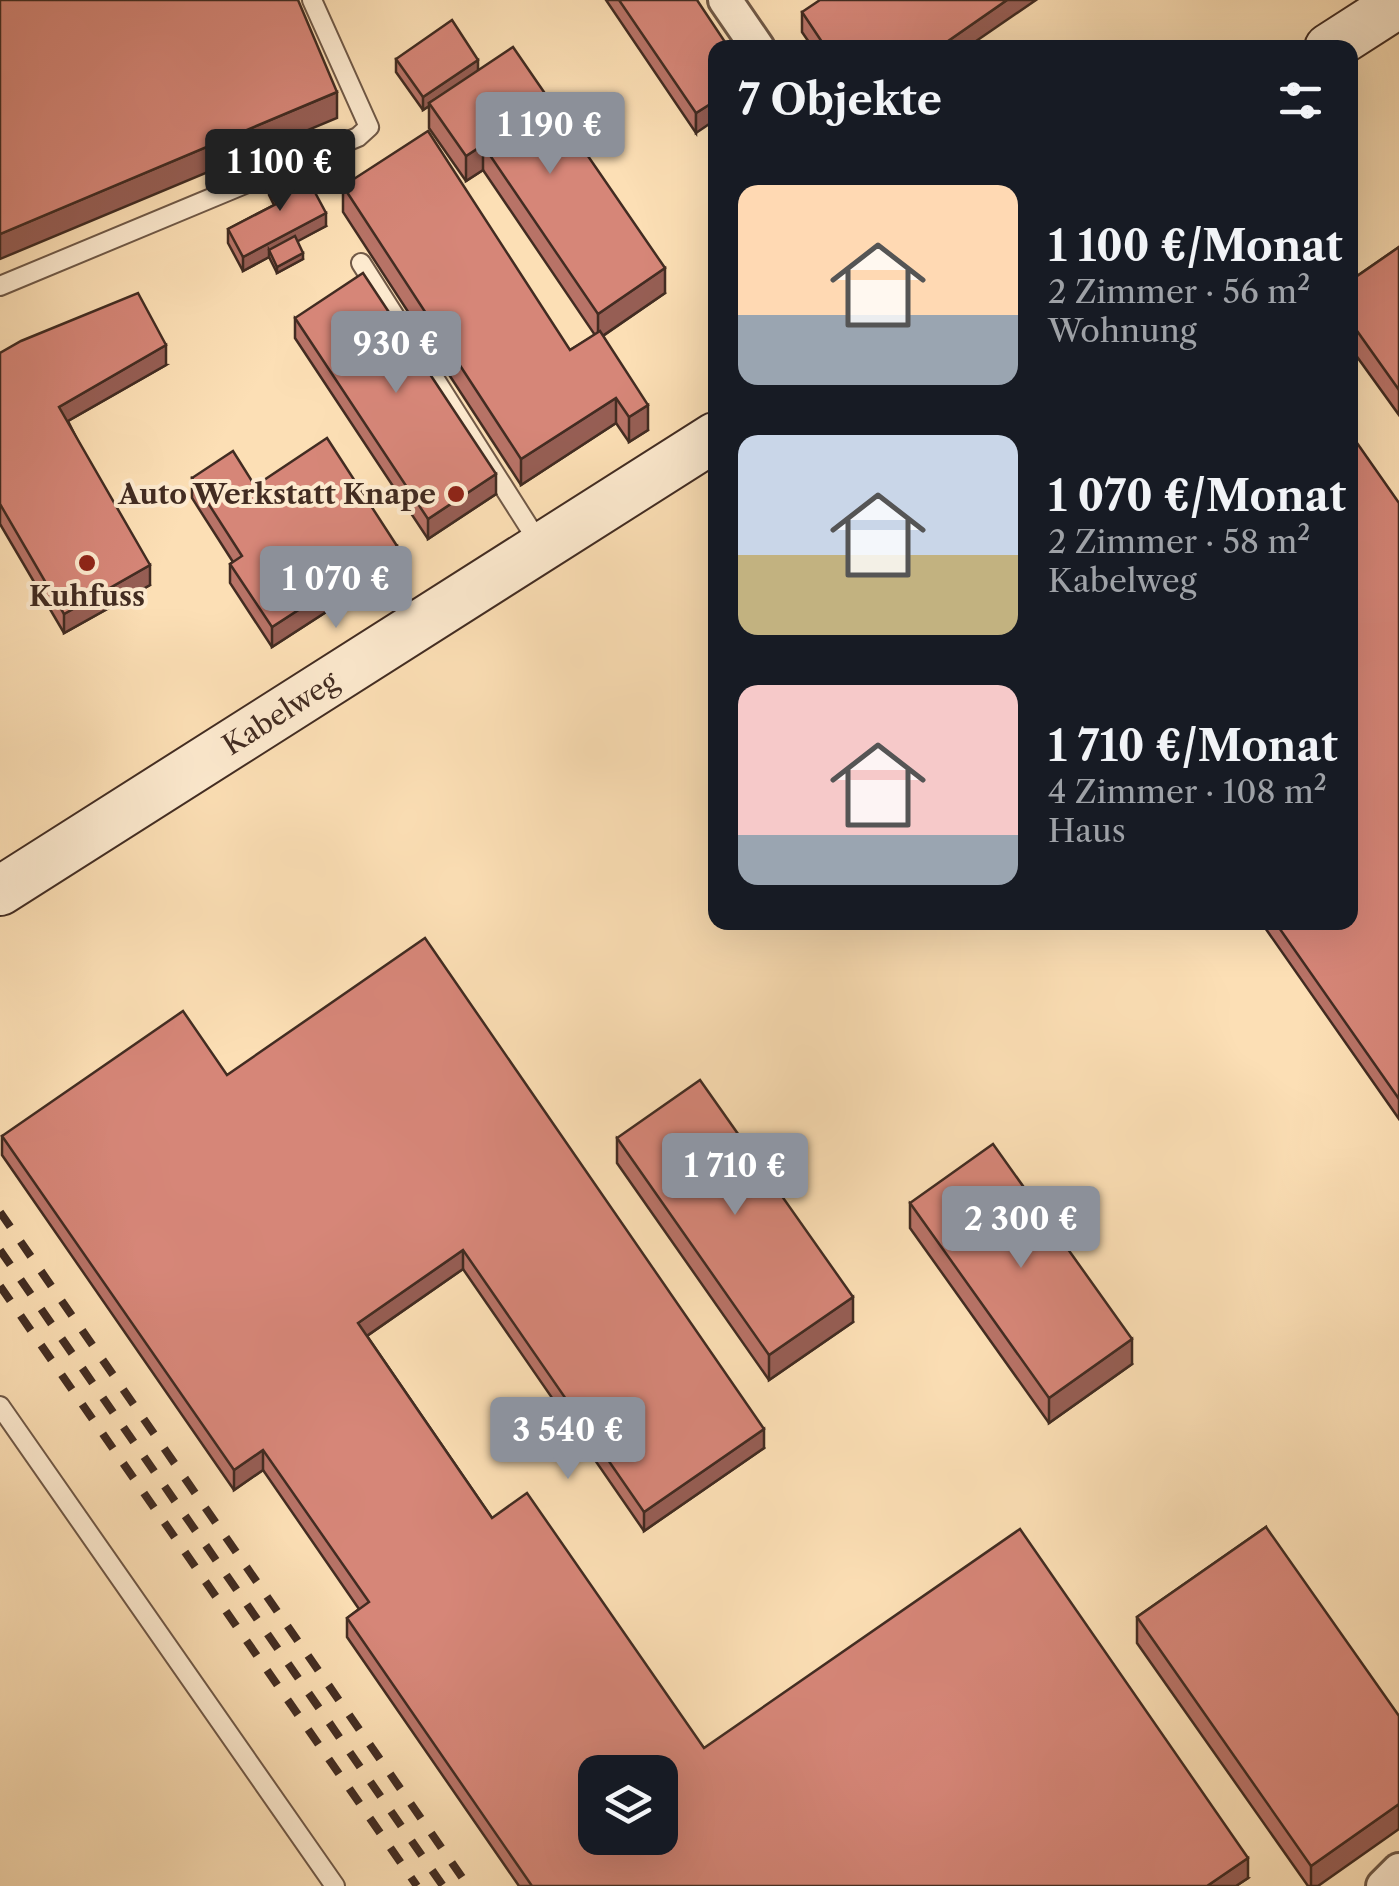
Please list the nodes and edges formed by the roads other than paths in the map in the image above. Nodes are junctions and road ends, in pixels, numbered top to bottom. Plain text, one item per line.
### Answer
1 (312, 0) edge
2 (725, 0) edge
3 (1399, 3) edge
4 (752, 40) edge
5 (1341, 40) edge
6 (361, 263) dead end
7 (0, 286) edge
8 (708, 441) edge
9 (542, 547) junction
10 (0, 892) edge
11 (0, 1406) edge
12 (1399, 1870) edge
13 (335, 1886) edge
14 (1382, 1886) edge

1 - 7 lane
2 - 4 street
3 - 5 street
6 - 9 lane
8 - 9 street, Kabelweg
9 - 10 street, Kabelweg
11 - 13 lane
12 - 14 street

